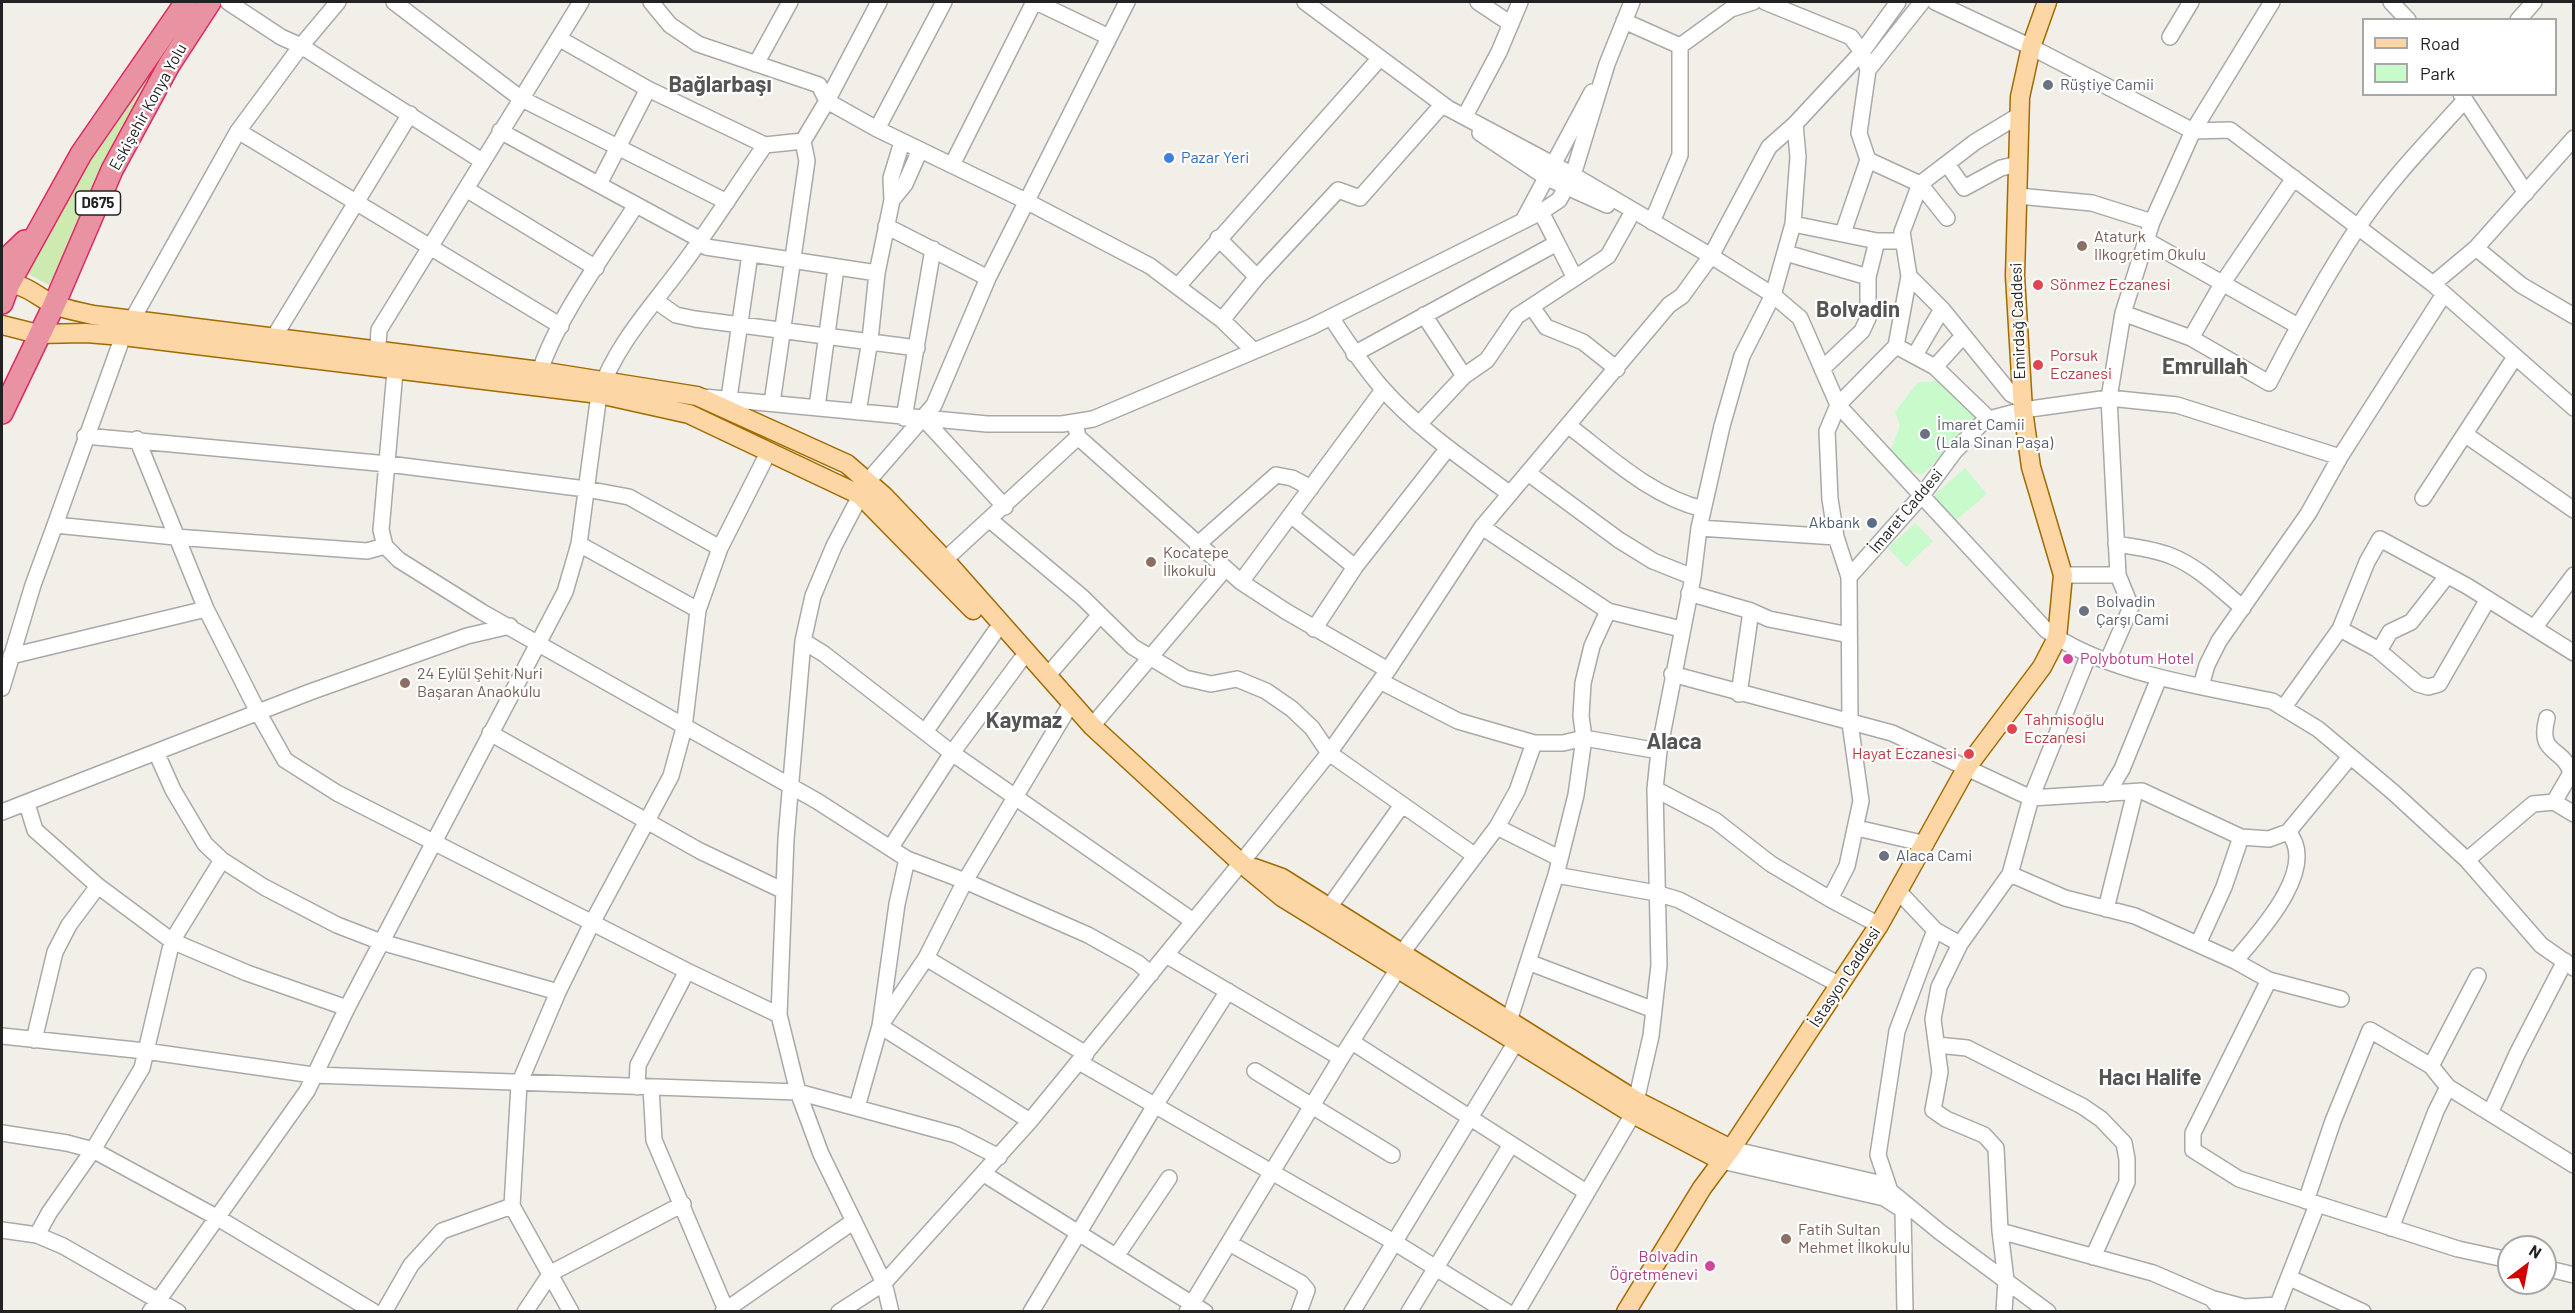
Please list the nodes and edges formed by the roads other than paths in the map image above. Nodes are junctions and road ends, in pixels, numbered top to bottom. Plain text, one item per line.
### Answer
1 (186, 2) edge
2 (210, 2) edge
3 (228, 2) edge
4 (338, 2) edge
5 (394, 2) edge
6 (581, 2) edge
7 (651, 2) edge
8 (790, 2) edge
9 (879, 2) edge
10 (944, 2) edge
11 (1035, 2) edge
12 (1127, 2) edge
13 (1305, 2) edge
14 (1478, 2) edge
15 (1520, 2) edge
16 (1632, 2) edge
17 (1753, 2) edge
18 (1765, 2) edge
19 (1898, 2) edge
20 (1922, 2) edge
21 (1935, 2) edge
22 (2047, 2) edge
23 (2191, 2) edge
24 (2272, 2) edge
25 (2534, 2) edge
26 (2397, 3) edge
27 (2407, 18) edge
28 (2520, 18) edge
29 (1624, 21) junction
30 (1511, 24) junction
31 (1108, 37) junction
32 (2170, 37) dead end
33 (560, 39) junction
34 (301, 46) junction
35 (1680, 46) junction
36 (2031, 47) junction
37 (1862, 52) junction
38 (1380, 58) junction
39 (756, 64) junction
40 (1607, 64) junction
41 (1869, 70) junction
42 (648, 89) junction
43 (2463, 97) edge
44 (520, 98) junction
45 (827, 101) junction
46 (1442, 105) junction
47 (2207, 110) junction
48 (410, 114) junction
49 (1465, 116) junction
50 (2018, 116) junction
51 (1795, 124) junction
52 (877, 129) junction
53 (500, 130) junction
54 (2229, 130) junction
55 (238, 131) junction
56 (2193, 131) junction
57 (2574, 138) edge
58 (803, 141) junction
59 (902, 142) junction
60 (765, 144) junction
61 (619, 147) junction
62 (920, 150) junction
63 (1868, 160) junction
64 (482, 161) junction
65 (1947, 164) junction
66 (2018, 164) junction
67 (952, 165) junction
68 (1550, 171) junction
69 (2294, 178) junction
70 (1570, 181) junction
71 (599, 184) junction
72 (1920, 184) junction
73 (466, 189) junction
74 (2526, 193) junction
75 (2018, 196) junction
76 (892, 200) junction
77 (1026, 201) junction
78 (355, 202) junction
79 (727, 202) junction
80 (636, 205) junction
81 (1541, 212) junction
82 (1630, 215) junction
83 (1947, 218) dead end
84 (1524, 219) junction
85 (1652, 222) junction
86 (2152, 222) junction
87 (1793, 224) junction
88 (41, 226) junction
89 (886, 226) junction
90 (2358, 226) junction
91 (1843, 233) junction
92 (1218, 238) junction
93 (701, 240) junction
94 (2146, 240) junction
95 (1877, 241) junction
96 (1902, 241) junction
97 (1557, 243) junction
98 (430, 248) junction
99 (2476, 248) junction
100 (933, 249) junction
101 (1786, 253) junction
102 (750, 254) junction
103 (1711, 256) junction
104 (794, 260) junction
105 (2, 263) edge
106 (596, 268) junction
107 (836, 268) junction
108 (877, 273) junction
109 (1909, 276) junction
110 (1257, 277) junction
111 (1868, 277) junction
112 (988, 278) junction
113 (1575, 278) junction
114 (2222, 284) junction
115 (1178, 286) junction
116 (2438, 289) junction
117 (4, 291) edge
118 (1773, 295) junction
119 (656, 301) junction
120 (54, 305) junction
121 (1532, 307) junction
122 (1942, 309) junction
123 (2123, 313) junction
124 (1424, 315) junction
125 (2574, 316) edge
126 (1331, 317) junction
127 (1222, 320) junction
128 (739, 324) junction
129 (2, 325) edge
130 (561, 326) junction
131 (2298, 327) junction
132 (127, 328) junction
133 (784, 329) junction
134 (38, 334) junction
135 (826, 334) junction
136 (274, 336) junction
137 (1963, 336) junction
138 (2191, 338) junction
139 (870, 340) junction
140 (1896, 346) junction
141 (917, 348) junction
142 (1253, 350) junction
143 (1354, 354) junction
144 (1916, 355) junction
145 (2515, 357) junction
146 (377, 359) junction
147 (396, 362) junction
148 (1935, 367) junction
149 (1617, 369) junction
150 (1822, 369) junction
151 (540, 371) junction
152 (1464, 376) junction
153 (601, 387) junction
154 (1383, 390) junction
155 (697, 396) junction
156 (729, 398) junction
157 (2109, 398) junction
158 (772, 403) junction
159 (1838, 405) junction
160 (2022, 405) junction
161 (817, 407) junction
162 (2574, 408) edge
163 (858, 412) junction
164 (2, 413) edge
165 (904, 418) junction
166 (924, 419) junction
167 (1989, 419) junction
168 (1420, 423) junction
169 (1569, 426) junction
170 (1077, 430) junction
171 (2466, 435) junction
172 (85, 436) junction
173 (137, 439) junction
174 (1448, 448) junction
175 (769, 451) junction
176 (2340, 457) junction
177 (388, 464) junction
178 (1528, 473) junction
179 (864, 488) junction
180 (1311, 488) junction
181 (586, 489) junction
182 (1510, 494) junction
183 (1923, 494) junction
184 (2423, 498) dead end
185 (1005, 507) junction
186 (1703, 509) junction
187 (2574, 510) edge
188 (1292, 516) junction
189 (990, 520) junction
190 (55, 525) junction
191 (1482, 527) junction
192 (1699, 528) junction
193 (176, 537) junction
194 (1836, 537) junction
195 (579, 544) junction
196 (2116, 544) junction
197 (1197, 545) junction
198 (385, 546) junction
199 (720, 548) junction
200 (939, 565) junction
201 (1355, 567) junction
202 (1225, 569) junction
203 (2063, 575) junction
204 (2118, 575) junction
205 (2574, 575) edge
206 (2447, 576) junction
207 (1692, 577) junction
208 (1850, 577) junction
209 (1241, 582) junction
210 (1689, 593) junction
211 (2488, 599) junction
212 (2242, 608) junction
213 (206, 609) junction
214 (699, 610) junction
215 (1751, 610) junction
216 (1608, 611) junction
217 (1099, 616) junction
218 (510, 626) junction
219 (2534, 628) junction
220 (1314, 629) junction
221 (2340, 629) junction
222 (1681, 630) junction
223 (995, 632) junction
224 (1849, 635) junction
225 (2057, 638) junction
226 (803, 641) junction
227 (538, 642) junction
228 (2379, 651) junction
229 (2574, 653) edge
230 (2089, 654) junction
231 (11, 656) junction
232 (1150, 658) junction
233 (2108, 660) junction
234 (1020, 661) junction
235 (1672, 674) junction
236 (1048, 675) junction
237 (1384, 676) junction
238 (2159, 678) junction
239 (2201, 686) junction
240 (2, 688) edge
241 (1739, 694) junction
242 (1069, 705) junction
243 (2284, 707) junction
244 (258, 712) junction
245 (2547, 718) dead end
246 (1850, 723) junction
247 (1092, 726) junction
248 (684, 728) junction
249 (925, 732) junction
250 (490, 733) junction
251 (1584, 738) junction
252 (1534, 743) junction
253 (156, 752) junction
254 (1659, 752) junction
255 (952, 753) junction
256 (1329, 753) junction
257 (2350, 757) junction
258 (1967, 767) junction
259 (2572, 772) edge
260 (791, 789) junction
261 (1655, 789) junction
262 (2135, 792) junction
263 (2108, 794) junction
264 (1014, 796) junction
265 (2031, 798) junction
266 (2554, 802) junction
267 (27, 804) junction
268 (1402, 805) junction
269 (2, 812) edge
270 (2574, 814) edge
271 (648, 821) junction
272 (1497, 827) junction
273 (1857, 828) junction
274 (2288, 832) junction
275 (2241, 837) junction
276 (433, 841) junction
277 (1926, 844) junction
278 (891, 848) junction
279 (1474, 855) junction
280 (1559, 858) junction
281 (907, 859) junction
282 (222, 860) junction
283 (2467, 860) junction
284 (1241, 863) junction
285 (2010, 874) junction
286 (1556, 875) junction
287 (965, 881) junction
288 (98, 885) junction
289 (784, 891) junction
290 (1899, 892) junction
291 (1656, 893) junction
292 (1830, 899) junction
293 (1328, 909) junction
294 (2106, 909) junction
295 (1193, 921) junction
296 (592, 923) junction
297 (1879, 925) junction
298 (1935, 930) junction
299 (172, 941) junction
300 (381, 942) junction
301 (1960, 944) junction
302 (2198, 944) junction
303 (1166, 955) junction
304 (926, 958) junction
305 (1399, 961) junction
306 (2235, 961) junction
307 (1528, 962) junction
308 (2569, 964) edge
309 (687, 971) junction
310 (1151, 974) junction
311 (2478, 976) dead end
312 (2269, 980) junction
313 (1840, 985) junction
314 (558, 992) junction
315 (1228, 992) junction
316 (1910, 999) junction
317 (2341, 999) dead end
318 (1934, 1005) junction
319 (347, 1008) junction
320 (1654, 1010) junction
321 (779, 1015) junction
322 (880, 1026) junction
323 (1516, 1031) junction
324 (2, 1036) edge
325 (34, 1040) junction
326 (1352, 1042) junction
327 (1937, 1045) junction
328 (145, 1051) junction
329 (1083, 1058) junction
330 (1341, 1058) junction
331 (2431, 1066) junction
332 (1255, 1071) dead end
333 (313, 1075) junction
334 (519, 1084) junction
335 (644, 1087) junction
336 (2448, 1087) junction
337 (798, 1092) junction
338 (1312, 1106) junction
339 (857, 1107) junction
340 (1154, 1107) junction
341 (1635, 1107) junction
342 (2491, 1111) junction
343 (1468, 1118) junction
344 (1030, 1121) junction
345 (2, 1133) edge
346 (1510, 1146) junction
347 (93, 1150) junction
348 (1392, 1155) dead end
349 (1727, 1155) junction
350 (999, 1157) junction
351 (2574, 1165) edge
352 (1272, 1173) junction
353 (984, 1174) junction
354 (1169, 1178) dead end
355 (1890, 1191) junction
356 (1586, 1192) junction
357 (2312, 1203) junction
358 (683, 1204) junction
359 (512, 1206) junction
360 (1903, 1210) junction
361 (218, 1218) junction
362 (854, 1221) junction
363 (2391, 1228) junction
364 (2, 1230) edge
365 (2000, 1231) junction
366 (1940, 1232) junction
367 (1078, 1233) junction
368 (38, 1236) junction
369 (1394, 1242) junction
370 (1228, 1243) junction
371 (1117, 1255) junction
372 (2093, 1257) junction
373 (2497, 1257) edge
374 (1434, 1268) junction
375 (2557, 1271) edge
376 (551, 1273) junction
377 (2574, 1275) edge
378 (2290, 1278) junction
379 (2006, 1280) junction
380 (885, 1283) junction
381 (2211, 1298) junction
382 (154, 1306) edge
383 (2276, 1308) edge
384 (1195, 1309) edge
385 (178, 1311) edge
386 (374, 1311) edge
387 (384, 1311) edge
388 (525, 1311) edge
389 (571, 1311) edge
390 (724, 1311) edge
391 (839, 1311) edge
392 (891, 1311) edge
393 (1031, 1311) edge
394 (1299, 1311) edge
395 (1352, 1311) edge
396 (1408, 1311) edge
397 (1507, 1311) edge
398 (1518, 1311) edge
399 (1635, 1311) edge
400 (1905, 1311) edge
401 (2004, 1311) edge
402 (2049, 1311) edge
403 (2223, 1311) edge
404 (2363, 1311) edge

1 - 88 highway, Eskişehir Konya Yolu / D675
2 - 120 highway, Eskişehir Konya Yolu / D675
3 - 34 street
4 - 34 street
5 - 44 street
6 - 33 street
7 - 39 street
8 - 39 street
9 - 45 street
10 - 52 street
11 - 31 street
11 - 67 street
12 - 31 street
13 - 38 street
14 - 30 street
15 - 30 street
16 - 29 street
17 - 35 street
18 - 37 street
19 - 37 street
20 - 41 street
21 - 36 street
22 - 36 main road, Emirdağ Caddesi
23 - 32 street
24 - 47 street
25 - 28 street
26 - 27 street
29 - 35 street
29 - 40 street
30 - 49 street
31 - 77 street
33 - 42 street
33 - 44 street
34 - 48 street
34 - 55 street
35 - 85 street
36 - 50 main road, Emirdağ Caddesi
36 - 56 street
37 - 41 street
37 - 51 street
38 - 46 street
38 - 92 street
39 - 45 street
40 - 68 street
40 - 70 street
41 - 63 street
42 - 60 street
42 - 61 street
43 - 74 street
43 - 90 street
44 - 53 street
44 - 61 street
45 - 52 street
45 - 58 street
46 - 49 street
46 - 68 street
46 - 110 street
47 - 54 street
47 - 56 street
48 - 64 street
48 - 78 street
49 - 68 street
50 - 65 street
50 - 66 main road, Emirdağ Caddesi
51 - 87 street
51 - 103 street
52 - 59 street
53 - 64 street
53 - 71 street
54 - 56 street
54 - 69 street
55 - 78 street
55 - 132 street
56 - 86 street
57 - 74 street
58 - 60 street
58 - 104 street
59 - 62 street
59 - 76 street
60 - 79 street
61 - 71 street
61 - 79 street
62 - 67 street
62 - 76 street
63 - 72 street
63 - 91 street
64 - 73 street
65 - 66 street
65 - 72 street
66 - 75 main road, Emirdağ Caddesi
67 - 77 street
68 - 70 street
68 - 84 street
69 - 90 street
69 - 114 street
70 - 81 street
70 - 82 street
70 - 85 street
71 - 80 street
72 - 83 street
72 - 96 street
73 - 98 street
73 - 106 street
74 - 99 street
75 - 86 street
75 - 160 main road, Emirdağ Caddesi
76 - 89 street
77 - 112 street
77 - 115 street
78 - 98 street
78 - 136 street
79 - 93 street
80 - 93 street
80 - 106 street
81 - 84 street
81 - 97 street
82 - 85 street
82 - 113 street
84 - 126 street
85 - 103 street
86 - 94 street
87 - 91 street
87 - 101 street
88 - 105 highway
88 - 117 highway, Eskişehir Konya Yolu / D675
89 - 100 street
89 - 108 street
90 - 116 street
90 - 131 street
91 - 95 street
92 - 110 street
92 - 115 street
93 - 102 street
93 - 119 street
94 - 114 street
94 - 123 street
95 - 96 street
95 - 111 street
96 - 109 street
97 - 113 street
97 - 124 street
98 - 130 street
98 - 146 street
99 - 116 street
99 - 125 street
100 - 112 street
100 - 141 street
101 - 111 street
101 - 118 street
102 - 104 street
102 - 128 street
103 - 118 street
103 - 149 street
104 - 107 street
104 - 133 street
106 - 130 street
107 - 108 street
107 - 135 street
108 - 139 street
109 - 122 street
109 - 140 street
110 - 127 street
111 - 150 street
112 - 166 street
113 - 121 street
114 - 131 street
114 - 138 street
115 - 127 street
116 - 145 street
116 - 176 street
117 - 120 main road
118 - 150 street
118 - 186 street
119 - 128 street
119 - 153 street
120 - 132 main road
120 - 134 highway, Eskişehir Konya Yolu / D675
121 - 149 street
121 - 152 street
122 - 137 street
122 - 144 street
123 - 138 street
123 - 157 street
124 - 143 street
124 - 152 street
126 - 142 street
126 - 143 street
127 - 142 street
128 - 133 street
128 - 156 street
129 - 134 main road
130 - 151 street
131 - 138 street
132 - 134 main road
132 - 136 main road
132 - 146 main road
132 - 172 street
133 - 135 street
133 - 158 street
134 - 164 highway, Eskişehir Konya Yolu / D675
135 - 139 street
135 - 161 street
136 - 146 main road
137 - 148 street
137 - 160 street
139 - 141 street
139 - 163 street
140 - 144 street
140 - 159 street
141 - 165 street
142 - 170 street
143 - 154 street
144 - 148 street
145 - 162 street
145 - 171 street
146 - 147 main road
147 - 151 main road
147 - 153 main road
147 - 177 street
148 - 167 street
149 - 169 street
150 - 159 street
151 - 153 main road
152 - 168 street
153 - 155 main road
153 - 175 main road
153 - 181 street
154 - 168 street
154 - 180 street
155 - 156 street
155 - 179 main road
156 - 158 street
157 - 160 street
157 - 176 street
157 - 196 street
158 - 161 street
159 - 183 street
159 - 194 street
160 - 167 street
160 - 203 main road, Emirdağ Caddesi
161 - 163 street
163 - 165 street
165 - 166 street
166 - 170 street
166 - 179 street
166 - 185 street
167 - 183 street, İmaret Caddesi
168 - 174 street
169 - 178 street
169 - 186 street
170 - 185 street
170 - 197 street
171 - 184 street
171 - 187 street
172 - 173 street
172 - 190 street
173 - 177 street
173 - 193 street
174 - 182 street
174 - 201 street
175 - 179 main road
175 - 199 street
176 - 212 street
177 - 181 street
177 - 198 street
178 - 182 street
178 - 207 street
179 - 200 main road
179 - 226 street
180 - 188 street
180 - 197 street
181 - 195 street
181 - 199 street
182 - 191 street
183 - 208 street, İmaret Caddesi
183 - 225 street
185 - 189 street
186 - 192 street
188 - 201 street
188 - 209 street
189 - 200 street
189 - 217 street
190 - 193 street
190 - 231 street
191 - 216 street
191 - 237 street
192 - 194 street
192 - 207 street
193 - 198 street
193 - 213 street
194 - 208 street
195 - 214 street
195 - 227 street
196 - 204 street
196 - 212 street
197 - 202 street
198 - 218 street
199 - 214 street
200 - 223 main road
200 - 236 main road
201 - 220 street
202 - 209 street
202 - 232 street
203 - 204 street
203 - 225 main road, Emirdağ Caddesi
204 - 233 street
205 - 219 street
206 - 211 street
206 - 221 street
206 - 228 street
207 - 210 street
208 - 224 street
209 - 220 street
210 - 215 street
210 - 222 street
211 - 219 street
211 - 228 street
212 - 239 street
213 - 231 street
213 - 244 street
214 - 248 street
215 - 224 street
215 - 241 street
216 - 222 street
216 - 251 street
217 - 232 street
217 - 236 street
218 - 227 street
218 - 244 street
219 - 229 street
220 - 237 street
221 - 228 street
221 - 243 street
222 - 235 street
223 - 234 main road
223 - 249 street
224 - 246 street
225 - 230 street
225 - 258 main road, İstasyon Caddesi
226 - 249 street
226 - 260 street
227 - 248 street
227 - 250 street
230 - 233 street
230 - 265 street
231 - 240 street
232 - 247 street
232 - 256 street
233 - 238 street
234 - 242 main road
234 - 255 street
235 - 241 street
235 - 254 street
236 - 242 main road
237 - 252 street
237 - 256 street
238 - 239 street
238 - 263 street
239 - 243 street
241 - 246 street
242 - 247 main road
242 - 264 street
243 - 257 street
244 - 253 street
244 - 276 street
245 - 259 street
246 - 258 street
246 - 273 street
247 - 284 main road
248 - 260 street
248 - 271 street
249 - 255 street
250 - 271 street
250 - 276 street
251 - 252 street
251 - 254 street
251 - 280 street
252 - 272 street
253 - 267 street
253 - 282 street
254 - 261 street
255 - 264 street
255 - 278 street
256 - 268 street
256 - 284 street
257 - 274 street
257 - 283 street
258 - 265 street
258 - 277 main road, İstasyon Caddesi
259 - 266 street
260 - 278 street
260 - 289 street
261 - 291 street
261 - 292 street
262 - 263 street
262 - 275 street
262 - 294 street
263 - 265 street
264 - 287 street
264 - 295 street
265 - 285 street
266 - 270 street
266 - 283 street
267 - 269 street
267 - 288 street
268 - 279 street
268 - 293 street
271 - 289 street
271 - 296 street
272 - 279 street
272 - 280 street
273 - 277 street
273 - 292 street
274 - 275 street
274 - 306 street
275 - 302 street
276 - 296 street
276 - 300 street
277 - 290 main road, İstasyon Caddesi
278 - 281 street
279 - 305 street
280 - 286 street
281 - 287 street
281 - 322 street
282 - 299 street
282 - 300 street
283 - 308 street
284 - 293 main road
284 - 295 street
284 - 305 main road
285 - 294 street
285 - 301 street
286 - 291 street
286 - 307 street
287 - 304 street
287 - 310 street
288 - 299 street
288 - 325 street
289 - 321 street
290 - 297 main road, İstasyon Caddesi
290 - 298 street
291 - 313 street
291 - 320 street
292 - 297 street
293 - 305 main road
294 - 302 street
295 - 303 street
296 - 309 street
296 - 314 street
297 - 313 main road, İstasyon Caddesi
298 - 301 street
298 - 316 street
299 - 319 street
299 - 328 street
300 - 314 street
300 - 319 street
301 - 318 street
302 - 306 street
303 - 310 street
303 - 315 street
304 - 322 street
304 - 329 street
305 - 323 main road
305 - 326 street
306 - 312 street
307 - 320 street
307 - 323 street
308 - 342 street
309 - 321 street
309 - 335 street
310 - 329 street
311 - 331 street
312 - 317 street
312 - 357 street
313 - 349 main road, İstasyon Caddesi
314 - 334 street
315 - 330 street
315 - 340 street
316 - 318 street
316 - 355 street
318 - 327 street
319 - 333 street
320 - 341 street
321 - 337 street
322 - 339 street
322 - 344 street
323 - 341 main road
323 - 343 street
324 - 325 street
325 - 328 street
326 - 330 street
326 - 343 street
327 - 365 street
327 - 372 street
328 - 333 street
328 - 347 street
329 - 340 street
329 - 344 street
330 - 338 street
331 - 336 street
331 - 357 street
332 - 338 street
333 - 334 street
333 - 361 street
334 - 335 street
334 - 359 street
335 - 337 street
335 - 358 street
336 - 342 street
336 - 363 street
337 - 339 street
337 - 362 street
338 - 348 street
338 - 352 street
339 - 350 street
340 - 352 street
340 - 367 street
341 - 349 main road
341 - 356 street
342 - 351 street
343 - 346 street
343 - 369 street
344 - 350 street
345 - 347 street
346 - 356 street
346 - 374 street
347 - 361 street
347 - 368 street
349 - 355 street
349 - 360 street
349 - 399 main road, İstasyon Caddesi
350 - 353 street
352 - 369 street
352 - 370 street
353 - 367 street
353 - 380 street
354 - 371 street
355 - 360 street
355 - 366 street
356 - 398 street
357 - 363 street
357 - 378 street
358 - 376 street
358 - 390 street
359 - 376 street
359 - 387 street
360 - 366 street
360 - 400 street
361 - 382 street
361 - 386 street
362 - 380 street
362 - 390 street
363 - 373 street
364 - 368 street
365 - 372 street
365 - 379 street
366 - 379 street
367 - 371 street
367 - 393 street
368 - 382 street
369 - 374 street
369 - 395 street
370 - 384 street
370 - 394 street
371 - 384 street
372 - 381 street
374 - 396 street
374 - 397 street
375 - 377 street
376 - 388 street
376 - 389 street
378 - 383 street
378 - 404 street
379 - 401 street
379 - 402 street
380 - 391 street
380 - 392 street
381 - 383 street
381 - 403 street
382 - 385 street

